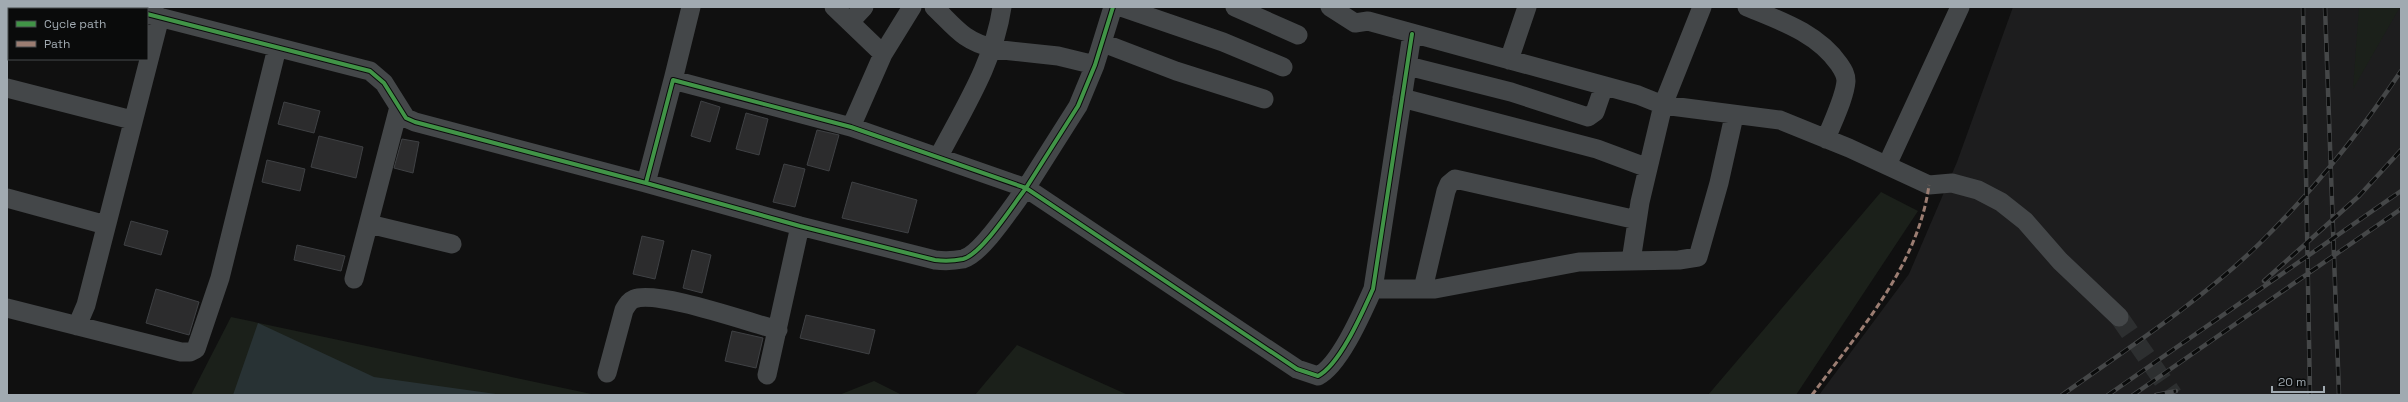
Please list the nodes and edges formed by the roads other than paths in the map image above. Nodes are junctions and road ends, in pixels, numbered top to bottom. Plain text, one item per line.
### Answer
1 (691, 7) edge
2 (834, 7) edge
3 (864, 7) edge
4 (912, 7) edge
5 (934, 7) edge
6 (1002, 7) edge
7 (1113, 7) edge
8 (1121, 7) edge
9 (1236, 7) edge
10 (1330, 7) edge
11 (1527, 7) edge
12 (1701, 7) edge
13 (1747, 7) edge
14 (1960, 7) edge
15 (1371, 14) edge
16 (153, 16) edge
17 (850, 22) junction
18 (1412, 34) junction
19 (1298, 35) dead end
20 (148, 41) edge
21 (1103, 44) junction
22 (277, 48) junction
23 (993, 48) junction
24 (882, 54) junction
25 (144, 60) edge
26 (1509, 60) junction
27 (1095, 65) junction
28 (1283, 66) dead end
29 (1408, 66) junction
30 (673, 80) junction
31 (1604, 86) junction
32 (7, 88) edge
33 (1402, 98) junction
34 (1264, 99) dead end
35 (1663, 105) junction
36 (398, 107) junction
37 (1734, 116) junction
38 (132, 120) junction
39 (851, 127) junction
40 (1826, 139) junction
41 (939, 156) junction
42 (1887, 165) junction
43 (1648, 168) junction
44 (646, 183) junction
45 (1026, 188) junction
46 (7, 198) edge
47 (1637, 220) junction
48 (369, 224) junction
49 (106, 225) junction
50 (800, 226) junction
51 (452, 244) dead end
52 (1630, 261) junction
53 (354, 279) dead end
54 (1374, 289) junction
55 (1423, 289) junction
56 (7, 308) edge
57 (2119, 317) tunnel mouth
58 (77, 326) junction
59 (778, 330) junction
60 (607, 373) dead end
61 (767, 375) dead end

1 - 30 street
2 - 17 street
3 - 17 street
4 - 24 street
5 - 23 street
6 - 23 street
7 - 21 street
8 - 28 street
9 - 19 street
10 - 15 street
11 - 26 street
12 - 35 street
13 - 40 street
14 - 42 street
15 - 18 street
16 - 20 street
16 - 22 street
17 - 24 street
18 - 26 street
18 - 29 street
21 - 27 street
21 - 34 street
22 - 36 street
22 - 58 street
23 - 27 street
23 - 41 street
24 - 39 street
25 - 38 street
26 - 31 street
27 - 45 street
29 - 31 street
29 - 33 street
30 - 39 street
30 - 44 street
31 - 35 street
32 - 38 street
33 - 43 street
33 - 54 street
35 - 37 street
35 - 43 street
36 - 44 street
36 - 48 street
37 - 40 street
37 - 52 street
38 - 49 street
39 - 41 street
40 - 42 street
41 - 45 street
42 - 57 street
43 - 47 street
44 - 50 street
45 - 50 street
45 - 54 street
46 - 49 street
47 - 52 street
47 - 55 street
48 - 51 street
48 - 53 street
49 - 58 street
50 - 59 street
52 - 55 street
54 - 55 street
56 - 58 street
59 - 60 street
59 - 61 street

